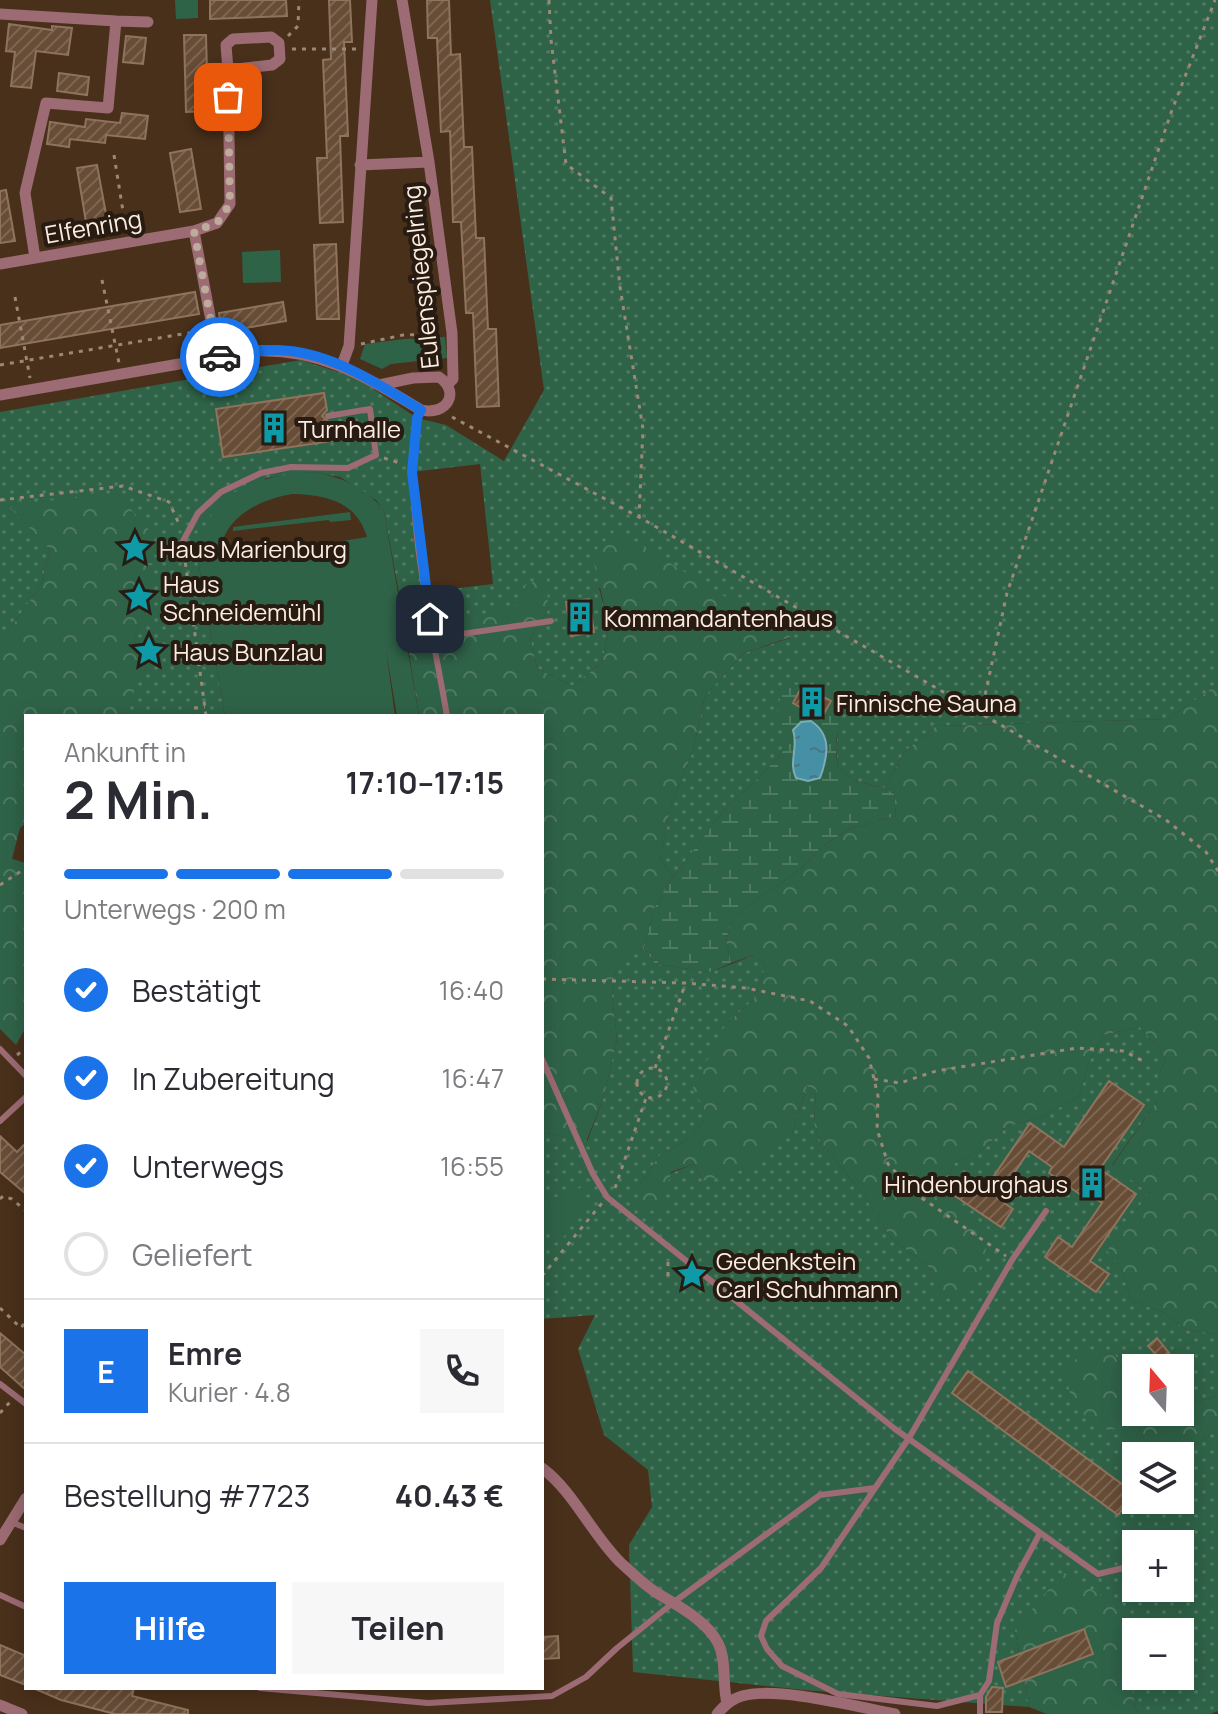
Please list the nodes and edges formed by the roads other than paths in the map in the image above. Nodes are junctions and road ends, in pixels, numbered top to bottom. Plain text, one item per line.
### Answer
1 (372, 0) edge
2 (402, 0) edge
3 (0, 14) edge
4 (116, 21) junction
5 (148, 22) dead end
6 (228, 70) junction
7 (429, 162) junction
8 (360, 165) junction
9 (194, 231) junction
10 (35, 258) junction
11 (0, 264) edge
12 (218, 358) junction
13 (342, 365) junction
14 (379, 385) junction
15 (447, 385) junction
16 (0, 395) edge
17 (421, 410) junction
18 (328, 416) dead end
19 (182, 543) road end
20 (551, 621) dead end
21 (434, 638) junction
22 (447, 714) edge
23 (0, 1049) edge
24 (544, 1064) edge
25 (24, 1074) edge
26 (24, 1099) edge
27 (0, 1121) edge
28 (1046, 1211) dead end
29 (0, 1384) edge
30 (24, 1403) edge
31 (909, 1438) junction
32 (544, 1470) edge
33 (875, 1488) junction
34 (24, 1501) edge
35 (11, 1522) junction
36 (24, 1527) edge
37 (1040, 1533) junction
38 (0, 1540) edge
39 (1122, 1568) edge
40 (0, 1595) edge
41 (674, 1602) junction
42 (24, 1606) edge
43 (285, 1690) edge
44 (980, 1695) junction
45 (727, 1703) junction
46 (0, 1705) edge
47 (22, 1714) edge
48 (717, 1714) edge
49 (895, 1714) edge
50 (980, 1714) edge

1 - 8 street
2 - 7 street, Eulenspiegelring
3 - 4 street
4 - 5 street
4 - 10 street
6 - 6 street, Elfenring
6 - 9 street, Elfenring
7 - 8 street, Eulenspiegelring
7 - 15 street, Eulenspiegelring
8 - 13 street
9 - 10 street, Elfenring
9 - 12 street
10 - 11 street, Elfenring
12 - 13 street
12 - 16 street
13 - 14 street
14 - 15 street
14 - 17 street
15 - 17 street, Eulenspiegelring
17 - 21 lane
18 - 19 lane
20 - 21 lane
21 - 22 lane
23 - 25 lane
24 - 31 lane
26 - 27 lane
28 - 31 lane
29 - 30 lane
31 - 33 lane
31 - 37 lane
32 - 41 street
33 - 41 lane
33 - 44 lane
34 - 35 street
35 - 36 lane
35 - 38 street
37 - 39 lane
37 - 44 lane
40 - 42 lane
41 - 43 lane
41 - 45 street
44 - 50 lane
45 - 48 street
45 - 49 street
46 - 47 street

